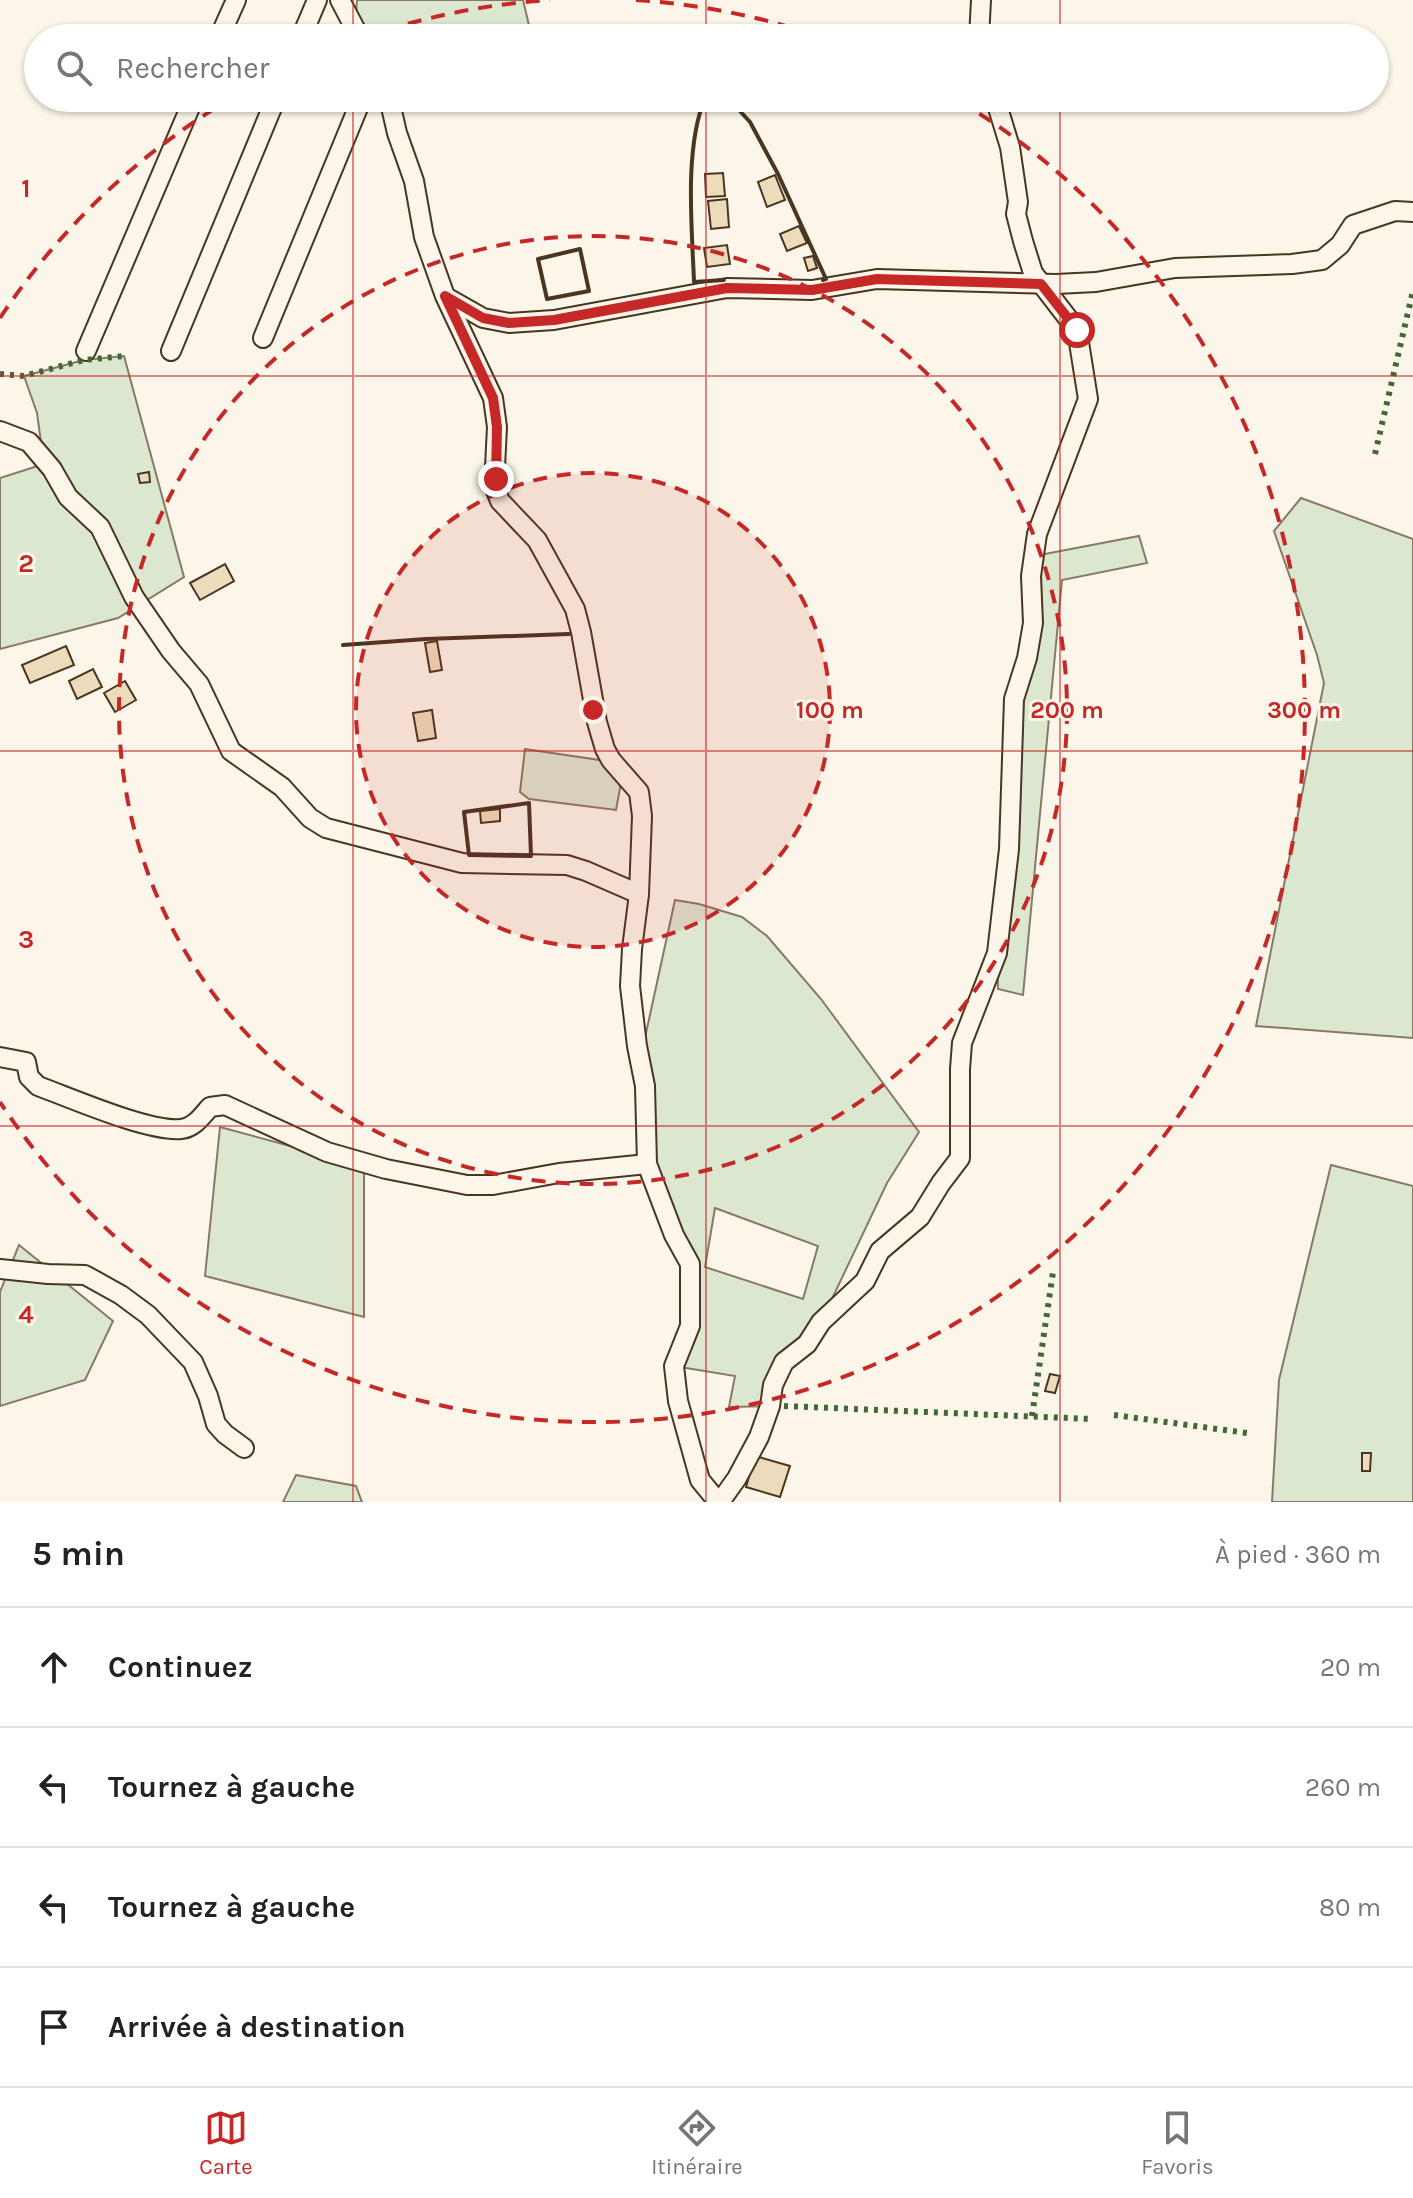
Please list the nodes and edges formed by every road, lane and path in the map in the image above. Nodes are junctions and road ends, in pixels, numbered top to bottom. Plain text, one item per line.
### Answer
1 (236, 0) edge
2 (317, 0) edge
3 (340, 0) edge
4 (981, 0) edge
5 (225, 24) edge
6 (307, 24) edge
7 (353, 24) edge
8 (980, 24) edge
9 (188, 112) edge
10 (270, 112) edge
11 (356, 112) edge
12 (392, 112) edge
13 (999, 112) edge
14 (1413, 212) edge
15 (1041, 284) junction
16 (445, 296) junction
17 (263, 338) dead end
18 (86, 351) dead end
19 (171, 351) dead end
20 (0, 431) edge
21 (639, 894) junction
22 (0, 1057) edge
23 (647, 1164) junction
24 (0, 1269) edge
25 (244, 1448) dead end
26 (719, 1502) edge

1 - 5 street
2 - 6 street
3 - 7 street
4 - 8 street
9 - 18 street
10 - 19 street
11 - 17 street
12 - 16 street
13 - 15 street
14 - 15 street
15 - 16 street
15 - 26 street
16 - 21 street
20 - 21 street
21 - 23 street
22 - 23 street
23 - 26 street
24 - 25 street

